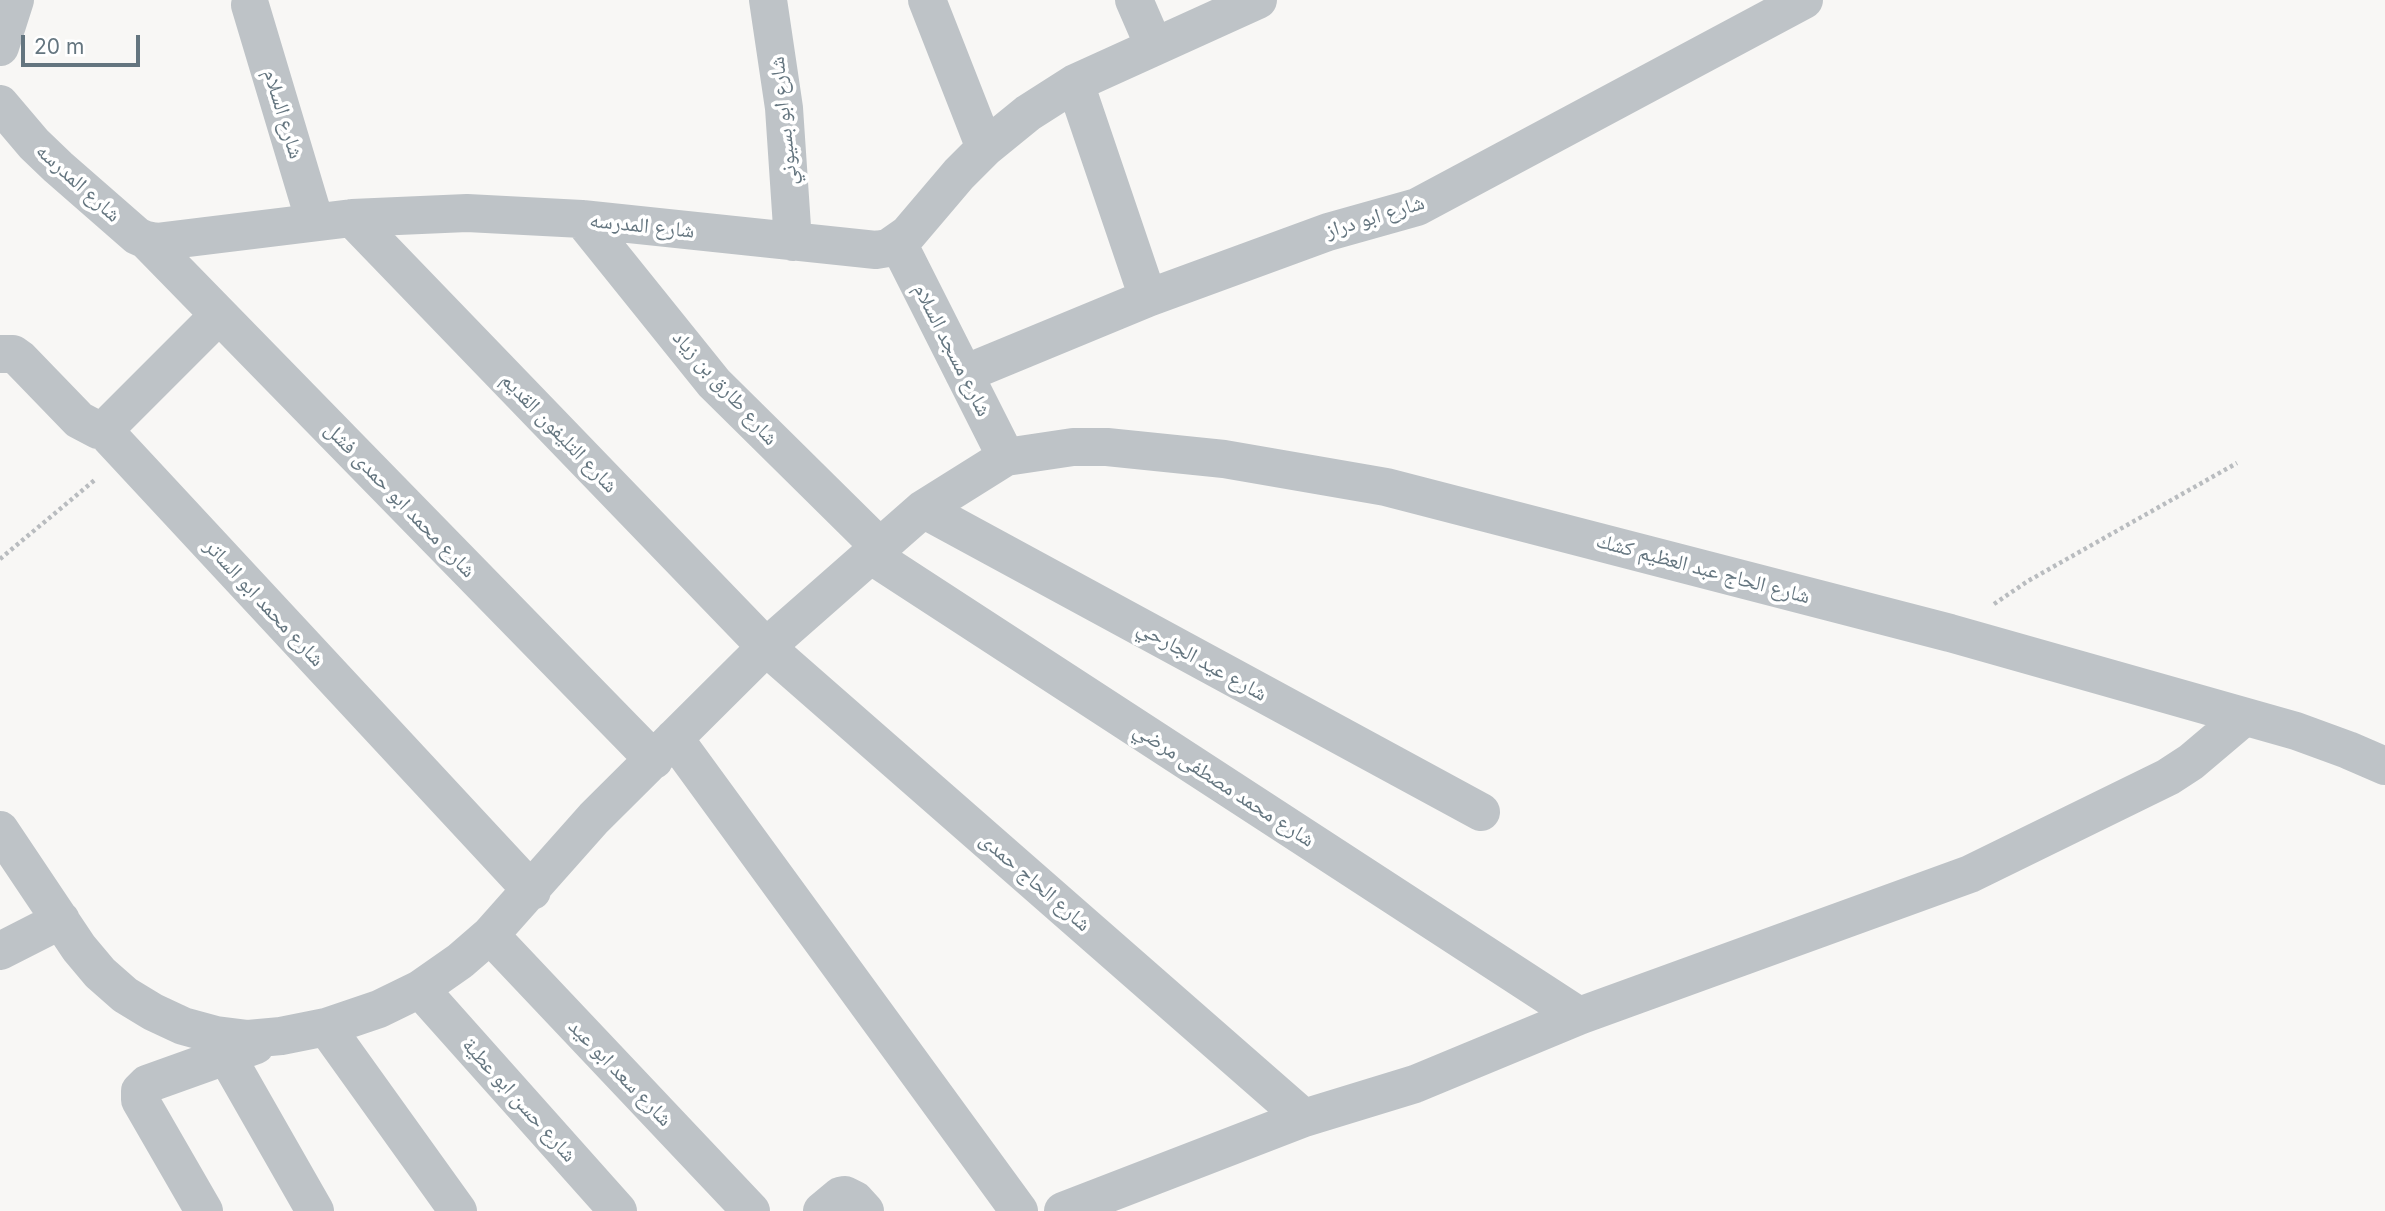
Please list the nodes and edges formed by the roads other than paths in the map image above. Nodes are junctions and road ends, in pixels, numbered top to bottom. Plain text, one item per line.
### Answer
1 (15, 0) edge
2 (768, 0) edge
3 (927, 0) edge
4 (1135, 0) edge
5 (1258, 0) edge
6 (1804, 0) edge
7 (250, 5) dead end
8 (1154, 46) junction
9 (0, 47) edge
10 (1075, 83) junction
11 (0, 104) edge
12 (985, 148) junction
13 (582, 219) junction
14 (334, 220) junction
15 (146, 240) junction
16 (793, 242) junction
17 (898, 243) junction
18 (1148, 298) junction
19 (219, 314) junction
20 (0, 354) edge
21 (964, 373) junction
22 (117, 443) junction
23 (1006, 457) junction
24 (923, 509) junction
25 (874, 550) junction
26 (766, 647) junction
27 (2243, 718) junction
28 (664, 749) junction
29 (2385, 766) edge
30 (1481, 812) dead end
31 (0, 830) edge
32 (532, 891) junction
33 (61, 920) junction
34 (490, 935) junction
35 (0, 951) edge
36 (420, 989) junction
37 (1579, 1016) junction
38 (326, 1027) junction
39 (281, 1036) junction
40 (226, 1055) junction
41 (1304, 1118) junction
42 (204, 1211) edge
43 (315, 1211) edge
44 (458, 1211) edge
45 (618, 1211) edge
46 (751, 1211) edge
47 (822, 1211) edge
48 (866, 1211) edge
49 (1019, 1211) edge
50 (1063, 1211) edge

1 - 9 street
2 - 16 street, شارع ابو بسيوني
3 - 12 street
4 - 8 street
5 - 8 street
6 - 18 street, شارع ابو دراز
7 - 14 street, شارع السلام
8 - 10 street
10 - 12 street
10 - 18 street
11 - 15 street, شارع المدرسه
12 - 17 street
13 - 14 street, شارع المدرسه
13 - 16 street, شارع المدرسه
13 - 25 street, شارع طارق بن زياد
14 - 15 street, شارع المدرسه
14 - 26 street, شارع التليفون القديم
15 - 19 street, شارع محمد ابو حمدى فشل
16 - 17 street, شارع المدرسه
17 - 21 street, شارع مسجد السلام
18 - 21 street, شارع ابو دراز
19 - 22 street
19 - 28 street, شارع محمد ابو حمدى فشل
20 - 22 street
21 - 23 street, شارع مسجد السلام
22 - 32 street, شارع محمد ابو الساتر
23 - 24 street
23 - 27 street, شارع الحاج عبد العظيم كشك
24 - 25 street
24 - 30 street, شارع عيد الجارحي
25 - 26 street
25 - 37 street, شارع محمد مصطفى مرضي
26 - 28 street
26 - 41 street, شارع الحاج حمدى
27 - 29 street, شارع الحاج عبد العظيم كشك
27 - 37 street
28 - 32 street
28 - 49 street, شارع محمد ابو حمدى فشل
31 - 33 street
32 - 34 street
33 - 35 street
33 - 39 street
34 - 36 street
34 - 46 street, شارع سعد ابو عيد
36 - 38 street
36 - 45 street, شارع حسن ابو عطية
37 - 41 street
38 - 39 street
38 - 44 street
39 - 40 street
40 - 42 street
40 - 43 street
41 - 50 street
47 - 48 street

